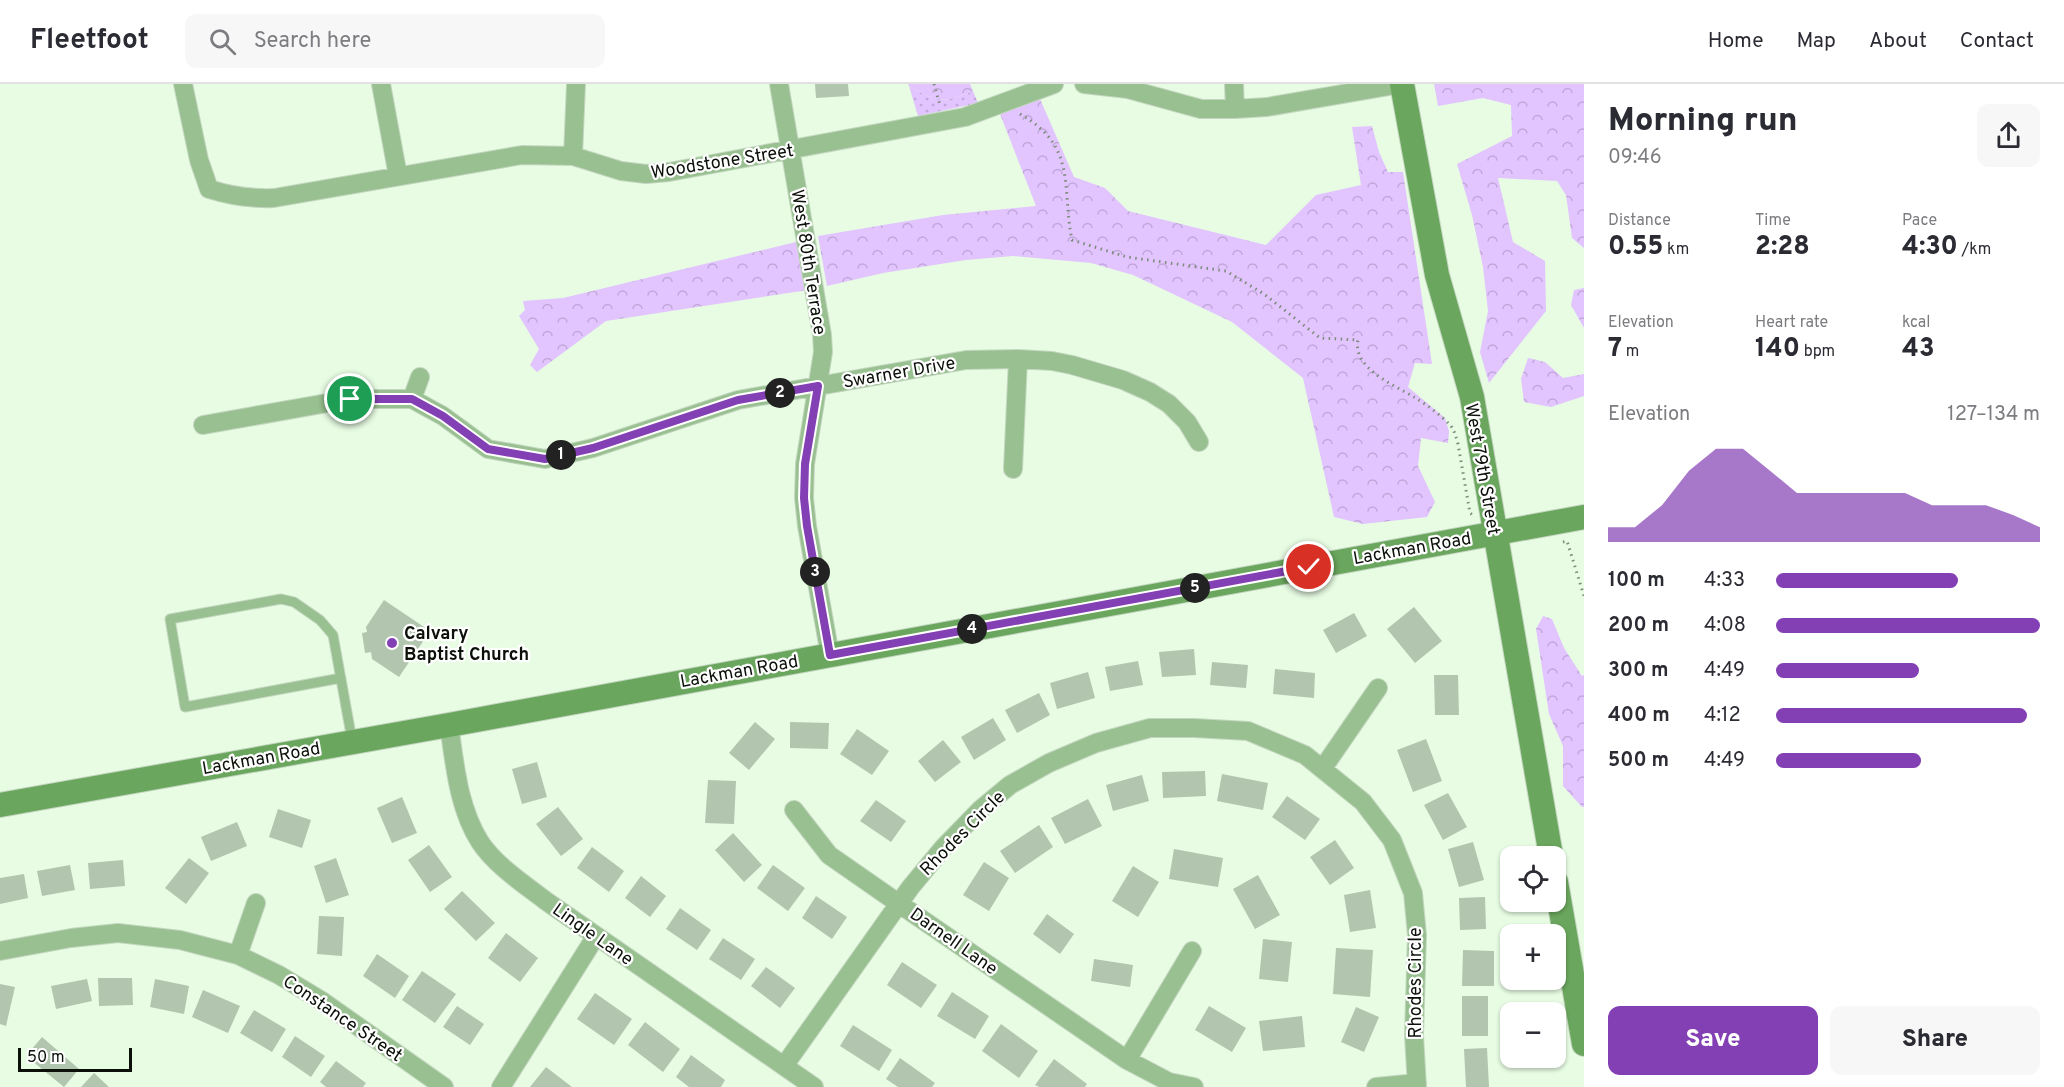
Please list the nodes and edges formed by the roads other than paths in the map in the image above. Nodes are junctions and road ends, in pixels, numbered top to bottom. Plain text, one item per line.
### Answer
1 (183, 84) edge
2 (381, 84) edge
3 (576, 84) edge
4 (779, 84) edge
5 (1054, 84) edge
6 (1084, 84) edge
7 (1234, 84) edge
8 (1401, 84) edge
9 (1235, 109) junction
10 (790, 150) junction
11 (573, 156) junction
12 (398, 176) junction
13 (1018, 359) junction
14 (420, 376) dead end
15 (818, 386) junction
16 (412, 399) junction
17 (203, 425) dead end
18 (1198, 442) dead end
19 (1013, 469) dead end
20 (1584, 517) edge
21 (1494, 533) junction
22 (830, 655) junction
23 (341, 678) junction
24 (1378, 687) dead end
25 (449, 725) junction
26 (352, 742) junction
27 (1323, 768) junction
28 (0, 805) edge
29 (794, 810) dead end
30 (1549, 846) edge
31 (256, 903) dead end
32 (898, 903) junction
33 (1564, 912) edge
34 (596, 936) junction
35 (0, 951) edge
36 (1192, 951) dead end
37 (238, 955) junction
38 (1577, 964) edge
39 (1584, 1044) edge
40 (1127, 1060) junction
41 (784, 1066) junction
42 (1417, 1085) edge
43 (444, 1087) edge
44 (501, 1087) edge
45 (814, 1087) edge
46 (1194, 1087) edge
47 (1376, 1087) edge

1 - 12 street, Woodstone Street
2 - 12 street
3 - 11 street
4 - 10 street, West 80th Terrace
5 - 10 street, Woodstone Street
6 - 9 street
7 - 9 street
8 - 9 street
8 - 21 main road, West 79th Street
10 - 11 street, Woodstone Street
10 - 15 street, West 80th Terrace
11 - 12 street, Woodstone Street
13 - 15 street, Swarner Drive
13 - 18 street, Swarner Drive
13 - 19 street
14 - 16 street
15 - 16 street, Swarner Drive
15 - 22 street, West 80th Terrace
16 - 17 street, Swarner Drive
20 - 21 main road, Lackman Road
21 - 22 main road, Lackman Road
21 - 30 main road, West 79th Street
22 - 25 main road, Lackman Road
23 - 23 lane
23 - 26 lane
24 - 27 street
25 - 26 main road, Lackman Road
25 - 34 street, Lingle Lane
26 - 28 main road, Lackman Road
27 - 32 street, Rhodes Circle
27 - 42 street, Rhodes Circle
29 - 32 street, Darnell Lane
31 - 37 street
32 - 40 street, Darnell Lane
32 - 41 street, Rhodes Circle
33 - 38 main road
34 - 41 street, Lingle Lane
34 - 44 street
35 - 37 street, Constance Street
36 - 40 street
37 - 43 street, Constance Street
38 - 39 main road
40 - 46 street, Darnell Lane
41 - 45 street, Lingle Lane
42 - 47 street

